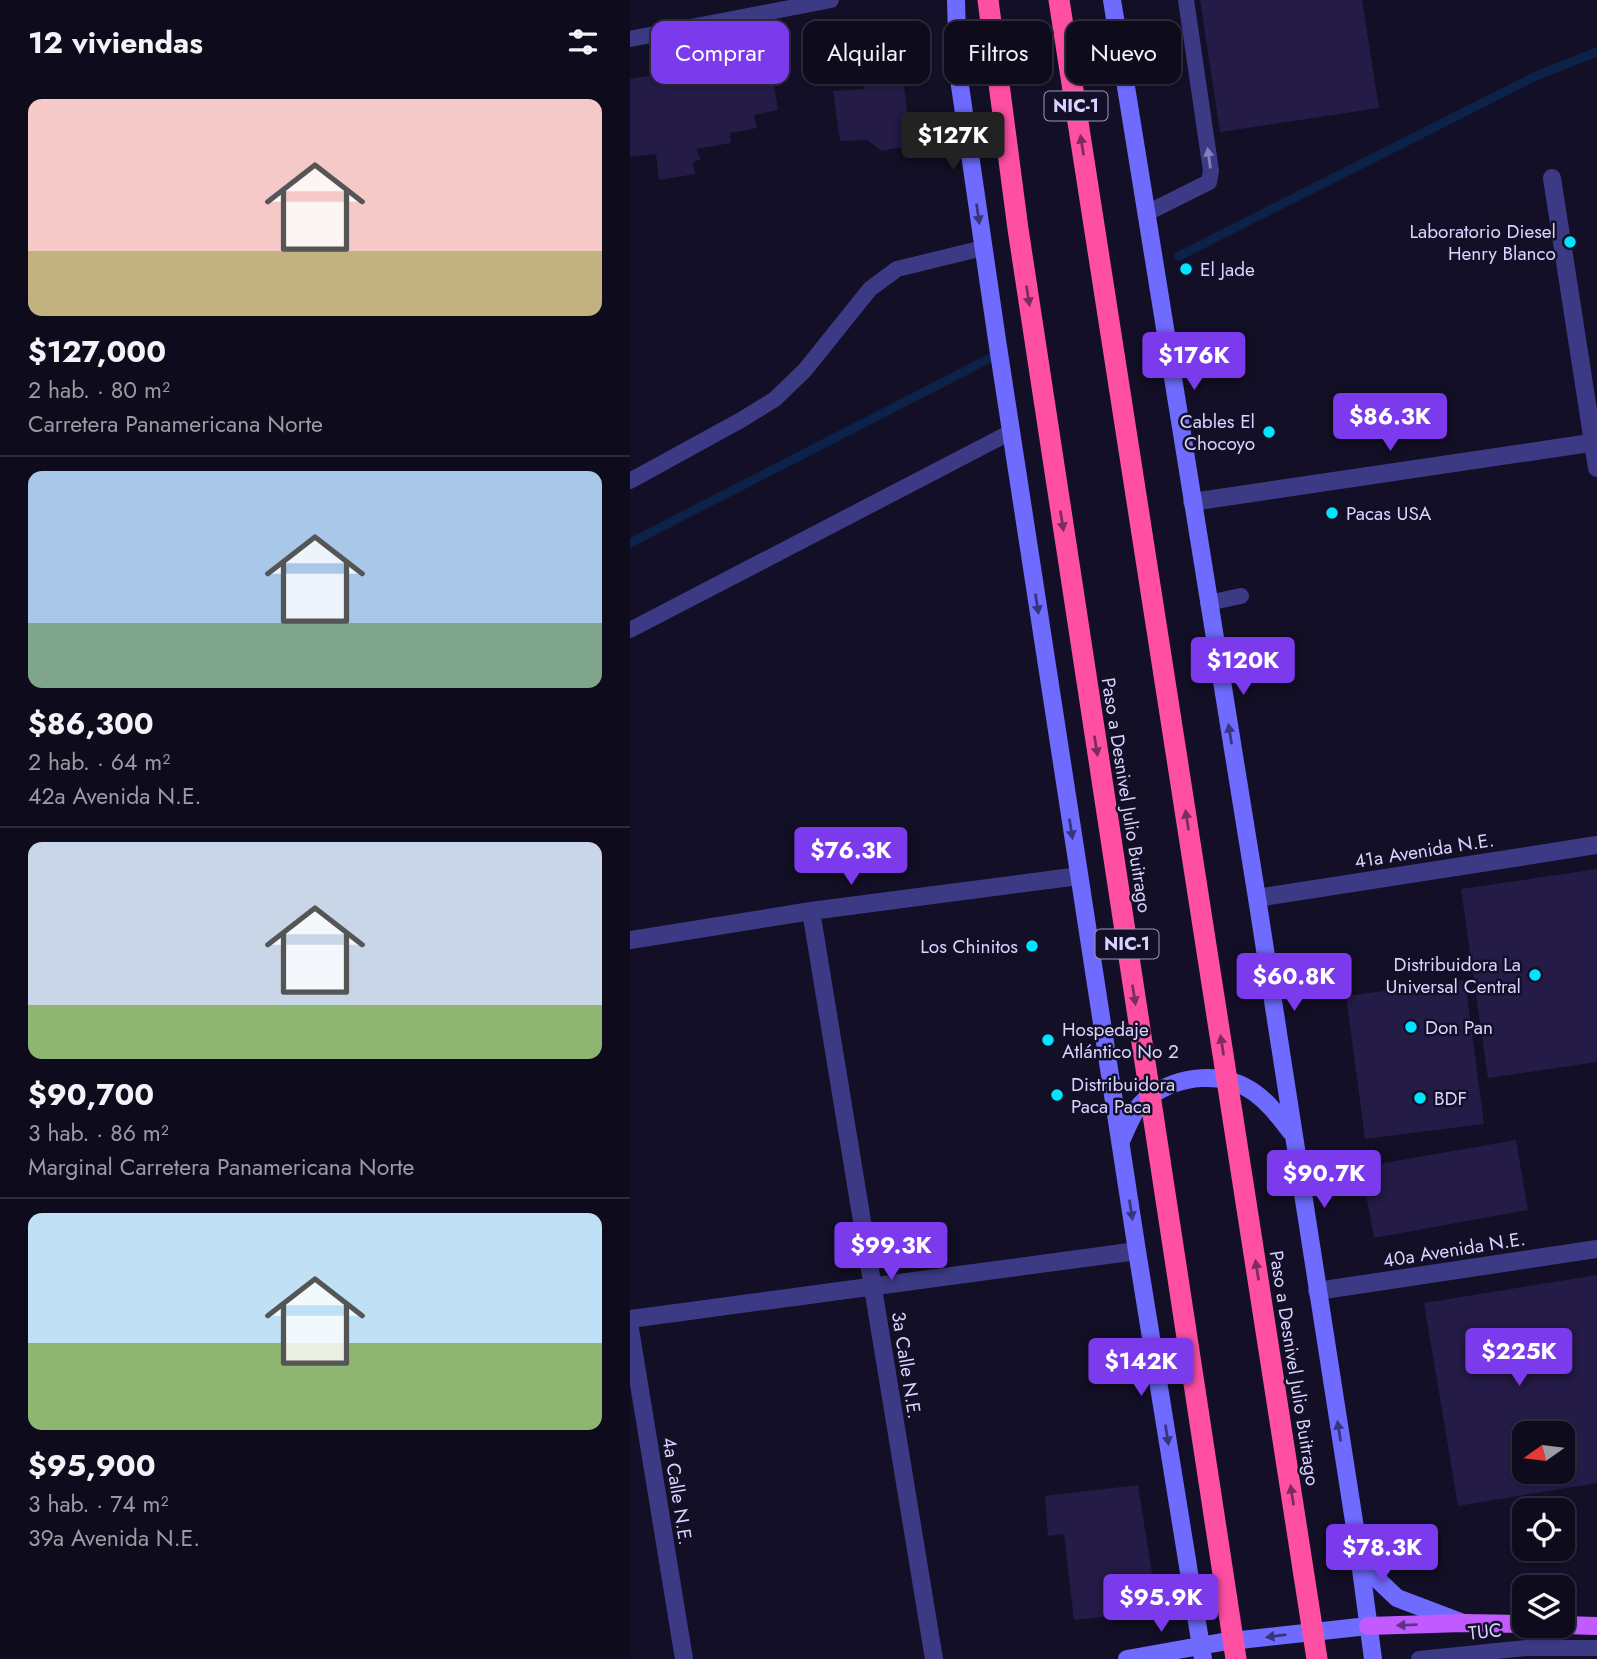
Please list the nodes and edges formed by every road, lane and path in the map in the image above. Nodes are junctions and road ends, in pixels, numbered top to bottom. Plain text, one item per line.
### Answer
1 (831, 0) edge
2 (956, 0) edge
3 (988, 0) edge
4 (1059, 0) edge
5 (1112, 0) edge
6 (1186, 0) edge
7 (630, 39) edge
8 (1552, 178) dead end
9 (1147, 213) junction
10 (983, 248) junction
11 (1011, 432) junction
12 (1595, 442) edge
13 (1597, 468) edge
14 (630, 481) edge
15 (1192, 502) junction
16 (1241, 596) dead end
17 (1208, 603) junction
18 (630, 630) edge
19 (1597, 845) edge
20 (1079, 876) junction
21 (1257, 898) junction
22 (811, 911) junction
23 (630, 940) edge
24 (1293, 1135) junction
25 (1120, 1143) junction
26 (1597, 1249) edge
27 (1137, 1251) junction
28 (873, 1287) junction
29 (1317, 1291) junction
30 (630, 1319) edge
31 (630, 1329) edge
32 (1358, 1547) junction
33 (1463, 1623) junction
34 (1512, 1624) edge
35 (1575, 1625) edge
36 (1368, 1626) junction
37 (1597, 1626) edge
38 (1597, 1648) edge
39 (1202, 1653) edge
40 (684, 1659) edge
41 (934, 1659) edge
42 (1127, 1659) edge
43 (1236, 1659) edge
44 (1317, 1659) edge
45 (1373, 1659) edge
46 (1419, 1659) edge

1 - 7 lane
2 -> 10 street
3 -> 43 highway, Paso a Desnivel Julio Buitrago / NIC-1
44 -> 4 highway, Paso a Desnivel Julio Buitrago / NIC-1
5 - 9 street
9 -> 6 lane
8 - 12 street
9 - 15 street
10 - 11 street
10 - 14 lane
11 - 18 lane
11 -> 20 street
12 - 13 street
12 - 15 street
15 - 17 street
16 - 17 lane
21 -> 17 street
19 - 21 street, 41a Avenida N.E.
20 - 22 street
20 - 25 street
21 - 24 street
22 - 23 street
22 - 28 street, 3a Calle N.E.
24 - 25 street
24 - 29 street
25 -> 27 street
26 - 29 street, 40a Avenida N.E.
27 - 28 street
27 -> 39 street
28 - 30 street
28 - 41 street, 3a Calle N.E.
32 -> 29 street
31 - 40 street, 4a Calle N.E.
32 - 33 street
32 - 36 street
33 - 34 main road
33 -> 36 main road
35 - 37 main road
36 -> 39 street
36 - 45 street
38 - 46 lane, TUC
39 - 42 street

